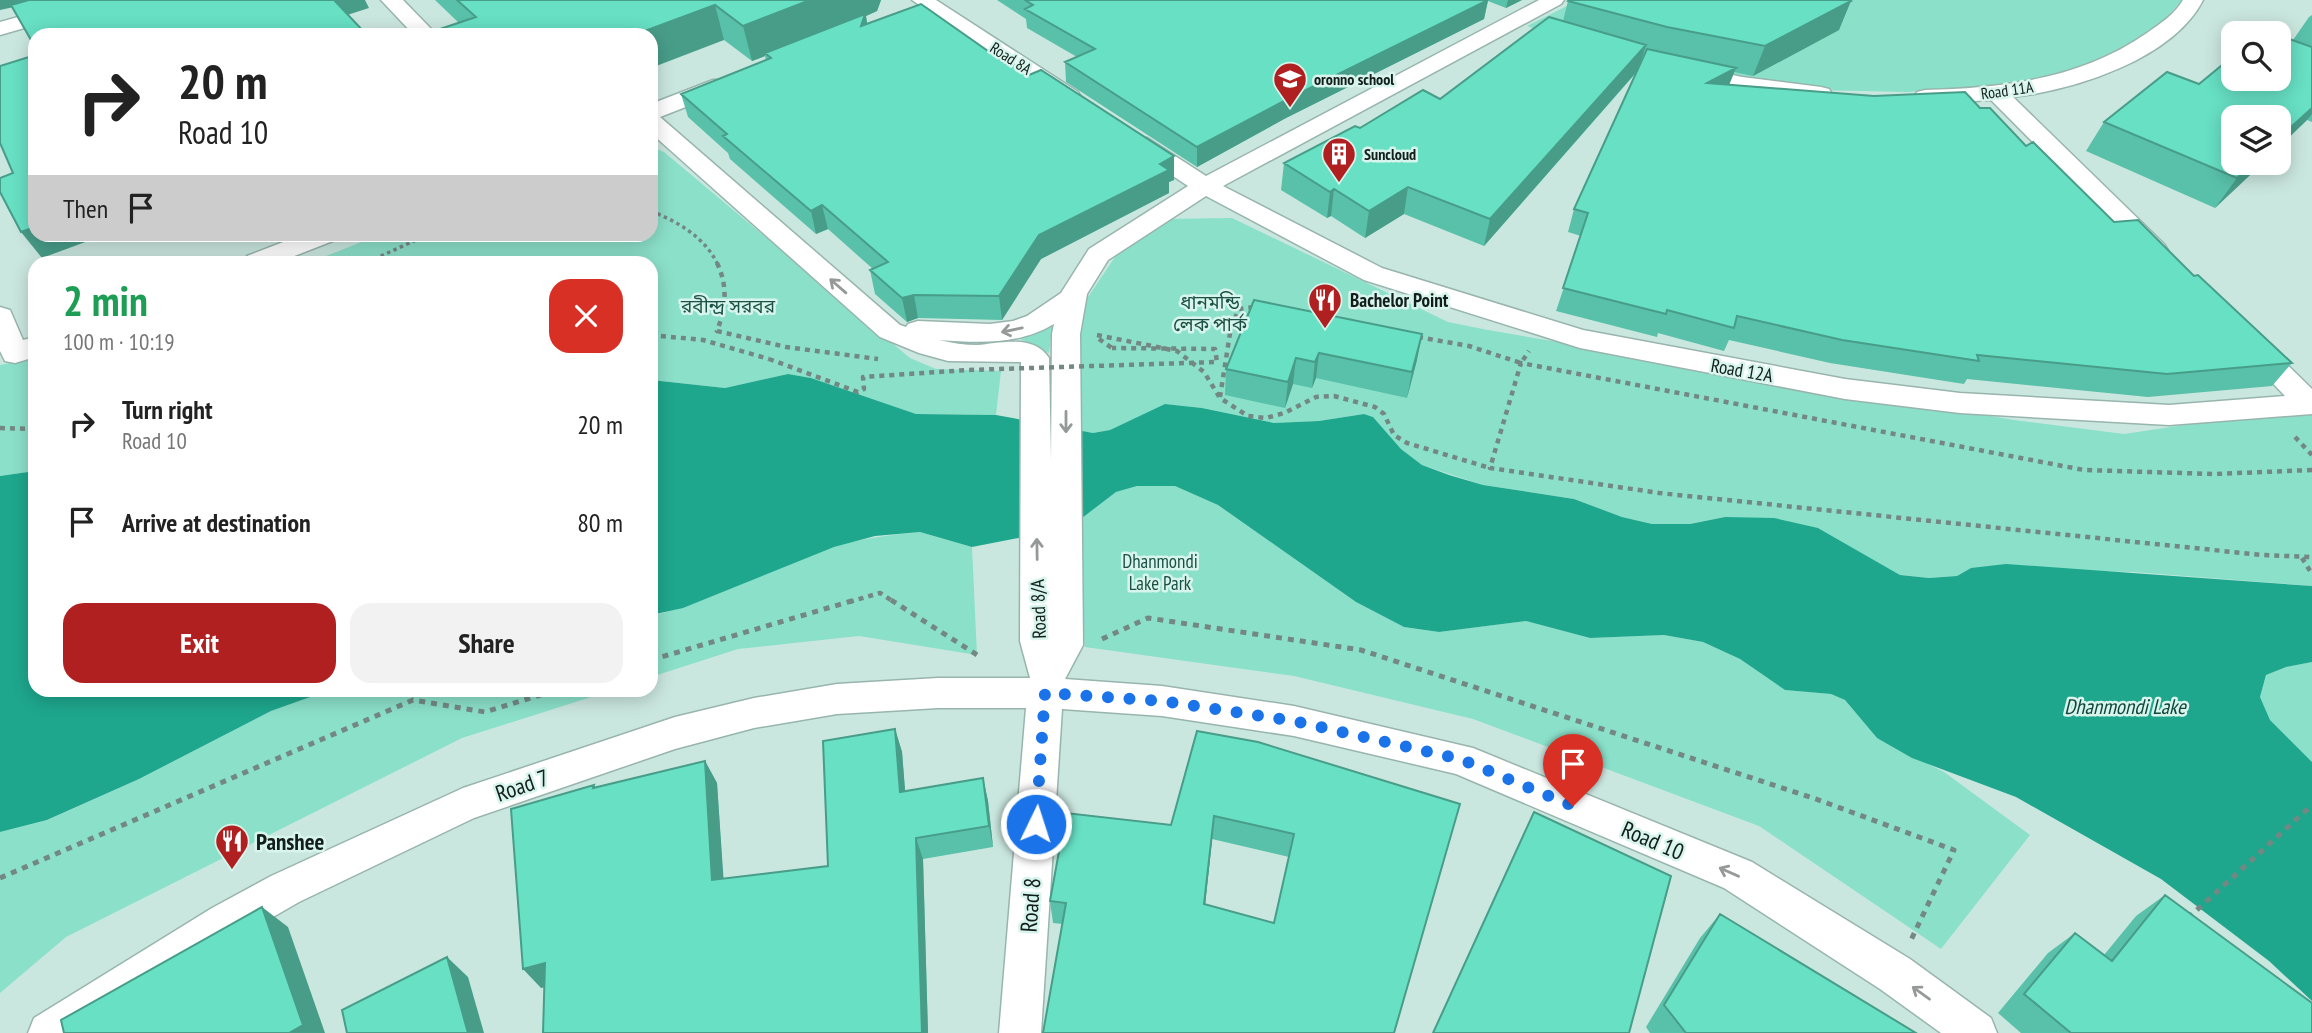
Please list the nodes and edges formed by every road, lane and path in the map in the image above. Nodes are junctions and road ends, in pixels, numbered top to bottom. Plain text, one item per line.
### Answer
1 (101, 0) edge
2 (391, 0) edge
3 (1554, 0) edge
4 (2193, 0) edge
5 (924, 2) edge
6 (1486, 12) edge
7 (902, 13) edge
8 (1510, 23) junction
9 (419, 28) edge
10 (0, 29) edge
11 (1535, 32) edge
12 (1671, 69) edge
13 (739, 78) edge
14 (1996, 93) junction
15 (1841, 96) edge
16 (1905, 97) edge
17 (658, 109) edge
18 (1089, 110) edge
19 (658, 127) edge
20 (1124, 133) edge
21 (1205, 186) junction
22 (658, 214) edge
23 (308, 242) edge
24 (412, 242) edge
25 (272, 256) edge
26 (383, 256) edge
27 (2172, 268) edge
28 (1072, 298) junction
29 (1264, 309) edge
30 (0, 316) edge
31 (1098, 323) dead end
32 (2231, 326) edge
33 (890, 331) junction
34 (1093, 334) junction
35 (1406, 335) edge
36 (658, 336) edge
37 (25, 350) edge
38 (878, 359) dead end
39 (1521, 363) junction
40 (1220, 398) junction
41 (2311, 404) edge
42 (0, 428) edge
43 (28, 429) edge
44 (2295, 438) dead end
45 (2312, 455) edge
46 (1490, 468) junction
47 (2312, 470) edge
48 (2312, 557) edge
49 (2302, 558) junction
50 (2312, 574) edge
51 (658, 658) edge
52 (1059, 659) junction
53 (988, 661) dead end
54 (534, 697) edge
55 (2312, 805) edge
56 (0, 878) edge
57 (2179, 925) edge
58 (1895, 974) junction
59 (49, 1033) edge
60 (1020, 1033) edge
61 (1976, 1033) edge

1 - 10 street
2 - 9 street
3 - 8 street, Road 8/A
4 - 14 street, Road 11A
5 - 7 street
5 - 18 street, Road 8A
6 - 8 street
8 - 11 street
8 - 21 street, Road 8/A
12 - 15 street
13 - 17 street
14 - 16 street, Road 11A
14 - 27 street
33 -> 19 street, Road 8/A
20 - 21 street
21 - 28 street, Road 8/A
21 - 41 street, Road 12A
22 - 38 path
23 - 25 street
24 - 26 path
28 -> 33 street, Road 8/A
28 -> 52 street, Road 8/A
29 - 40 path
30 - 37 street
31 - 34 path
32 - 41 street, Road 12A
52 -> 33 street, Road 8/A
34 - 36 path, bridge
34 - 40 path
35 - 39 path
39 - 46 path
39 - 47 path
40 - 46 path
42 - 43 path
44 - 45 path
46 - 49 path
48 - 49 path
49 - 50 path
51 - 53 path
58 -> 52 street, Road 10
52 - 58 path
52 - 59 street, Road 7
52 - 60 street, Road 8
54 - 56 path
55 - 57 path
61 -> 58 street, Road 10

